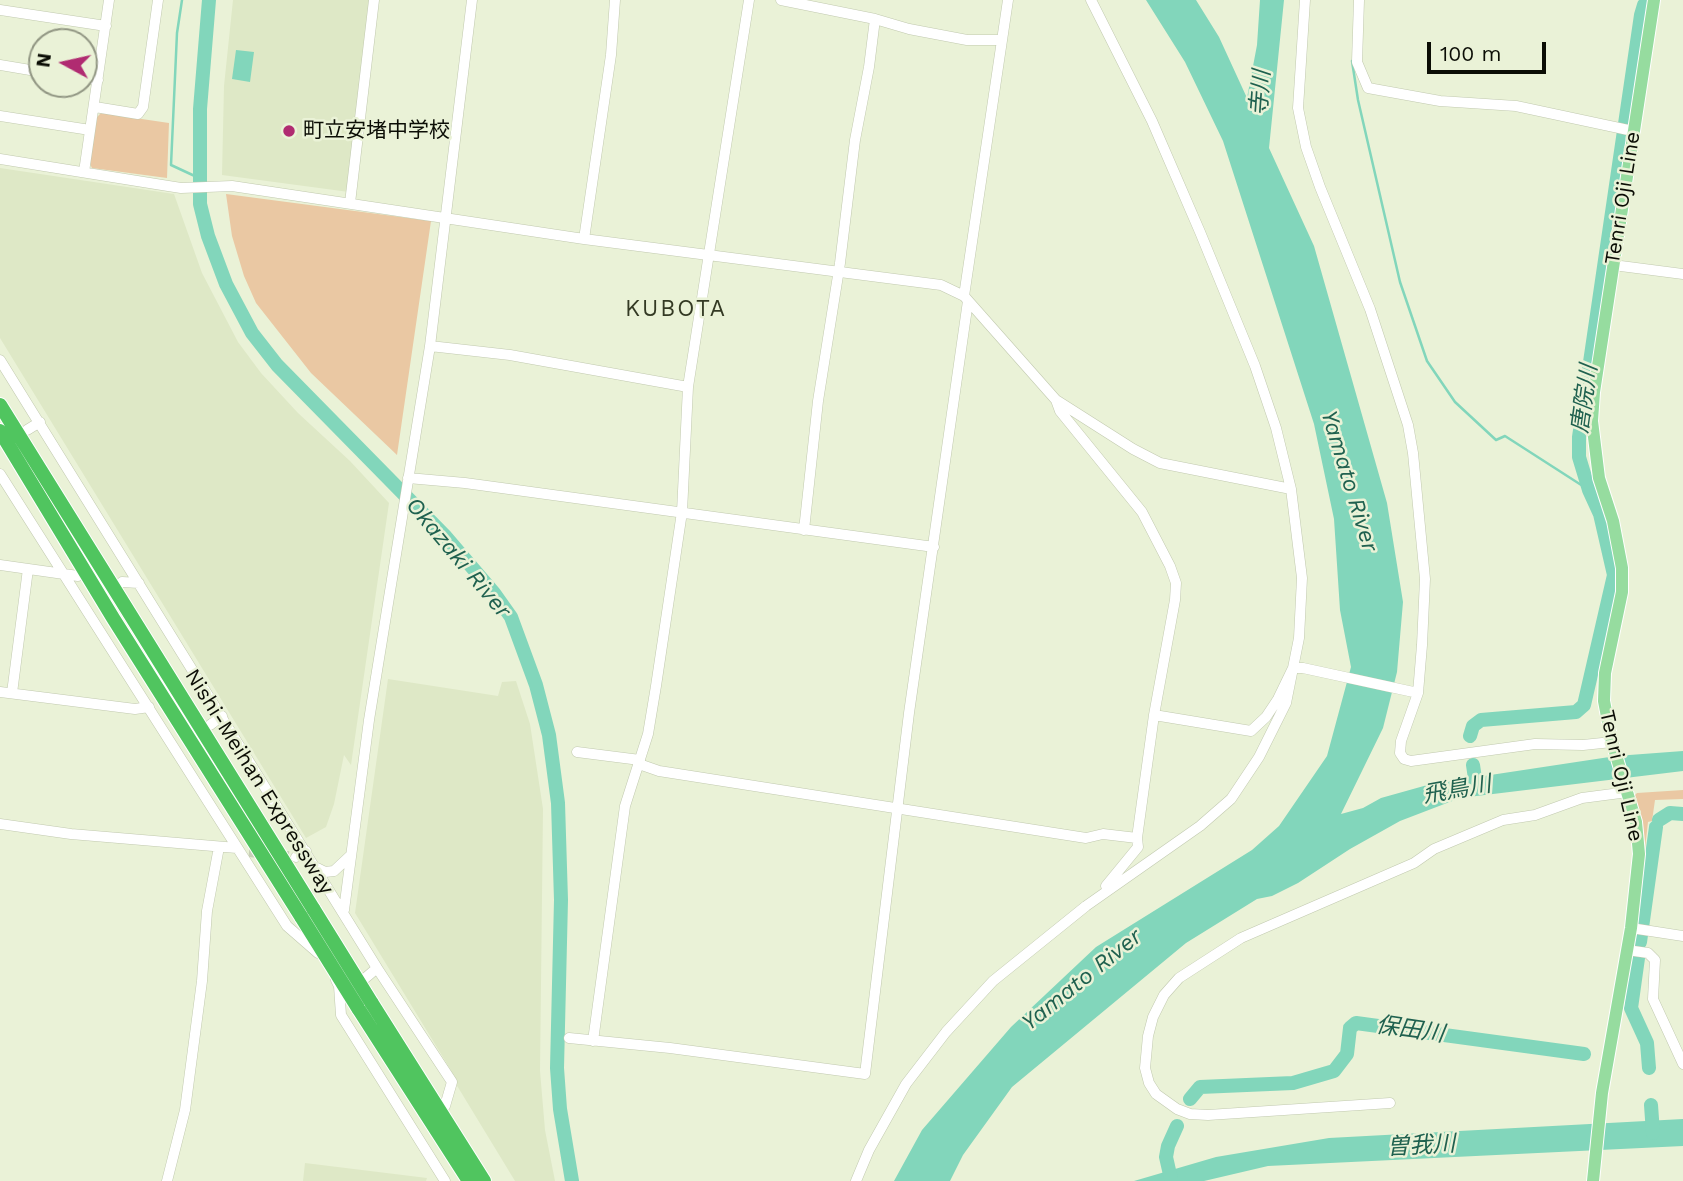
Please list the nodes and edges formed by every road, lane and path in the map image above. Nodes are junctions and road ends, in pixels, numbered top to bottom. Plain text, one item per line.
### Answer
1 (110, 0) edge
2 (158, 0) edge
3 (374, 0) edge
4 (472, 0) edge
5 (615, 0) edge
6 (749, 0) edge
7 (781, 0) edge
8 (1008, 0) edge
9 (1091, 0) edge
10 (1305, 0) edge
11 (1359, 0) edge
12 (1654, 0) edge
13 (0, 10) edge
14 (875, 19) junction
15 (106, 26) junction
16 (1001, 40) junction
17 (0, 65) edge
18 (28, 70) edge
19 (98, 80) edge
20 (96, 98) edge
21 (95, 107) junction
22 (0, 116) edge
23 (90, 130) junction
24 (1633, 131) junction
25 (0, 159) edge
26 (84, 172) junction
27 (350, 202) junction
28 (445, 216) junction
29 (584, 239) junction
30 (710, 256) junction
31 (1613, 265) junction
32 (837, 273) junction
33 (1683, 274) edge
34 (966, 298) junction
35 (430, 346) junction
36 (0, 360) edge
37 (688, 387) junction
38 (1056, 400) junction
39 (0, 405) edge
40 (40, 422) junction
41 (27, 430) dead end
42 (0, 431) edge
43 (0, 474) edge
44 (408, 478) junction
45 (1291, 489) junction
46 (682, 512) junction
47 (804, 530) junction
48 (934, 547) junction
49 (0, 565) edge
50 (28, 569) junction
51 (60, 572) junction
52 (78, 576) dead end
53 (122, 582) dead end
54 (139, 583) junction
55 (1298, 667) junction
56 (0, 692) edge
57 (12, 693) junction
58 (1418, 694) junction
59 (149, 707) junction
60 (1154, 715) junction
61 (222, 716) junction
62 (210, 725) dead end
63 (1612, 743) junction
64 (577, 752) dead end
65 (639, 762) junction
66 (1628, 791) junction
67 (898, 810) junction
68 (0, 824) edge
69 (1137, 838) junction
70 (219, 847) junction
71 (306, 851) junction
72 (243, 852) junction
73 (351, 855) junction
74 (296, 857) tunnel mouth
75 (316, 868) junction
76 (1086, 906) junction
77 (344, 911) junction
78 (308, 914) junction
79 (1631, 928) junction
80 (1683, 936) edge
81 (1627, 950) junction
82 (377, 968) junction
83 (340, 1000) junction
84 (365, 1005) junction
85 (569, 1038) dead end
86 (593, 1041) junction
87 (1683, 1064) edge
88 (1390, 1103) dead end
89 (445, 1106) dead end
90 (438, 1150) dead end
91 (435, 1165) junction
92 (1593, 1179) edge
93 (167, 1181) edge
94 (445, 1181) edge
95 (469, 1181) edge
96 (484, 1181) edge
97 (856, 1181) edge

1 - 15 street
2 - 21 street
3 - 27 street
4 - 28 street
5 - 29 street
6 - 30 street
7 - 14 street
8 - 16 street
9 - 45 street
10 - 58 street
11 - 24 street
12 - 24 main road, Tenri Oji Line
13 - 15 street
14 - 16 street
14 - 32 street
15 - 19 street
16 - 34 street
17 - 18 street
20 - 21 street
21 - 23 street
22 - 23 street
23 - 26 street
24 - 31 main road, Tenri Oji Line
25 - 26 street
26 - 27 street
27 - 28 street
28 - 29 street
28 - 35 street
29 - 30 street
30 - 32 street
30 - 37 street
31 - 33 street
31 - 63 main road, Tenri Oji Line
32 - 34 street
32 - 47 street
34 - 38 street
34 - 48 street
35 - 37 street
35 - 44 street
36 - 40 street
37 - 46 street
38 - 45 street
38 - 60 street
39 - 78 highway, Nishi-Meihan Expressway
40 - 41 street
40 - 54 street
42 - 78 highway, Nishi-Meihan Expressway
43 - 51 street
44 - 46 street
44 - 73 street
45 - 55 street
46 - 47 street
46 - 65 street
47 - 48 street
48 - 67 street
49 - 50 street
50 - 51 street
50 - 57 street
51 - 52 street
51 - 59 street
53 - 54 street
54 - 61 street
55 - 58 street
55 - 60 street
55 - 76 street
56 - 57 street
57 - 59 street
58 - 63 street
59 - 72 street
60 - 69 street
61 - 62 street
61 - 71 street
63 - 66 main road, Tenri Oji Line
64 - 65 street
65 - 67 street
65 - 86 street
66 - 79 main road, Tenri Oji Line
66 - 88 street
67 - 69 street
67 - 86 street
68 - 70 street
69 - 76 street
70 - 72 street
70 - 93 street
71 - 74 street
71 - 75 street
72 - 83 street
73 - 75 street
73 - 77 street
75 - 77 street
76 - 97 street
77 - 82 street
78 - 84 highway, Nishi-Meihan Expressway, bridge
79 - 80 street
79 - 81 main road, Tenri Oji Line
81 - 87 street
81 - 92 main road, Tenri Oji Line
82 - 83 street
82 - 89 street
83 - 91 street
84 - 95 highway, Nishi-Meihan Expressway
84 - 96 highway, Nishi-Meihan Expressway
85 - 86 street
90 - 91 street
91 - 94 street

